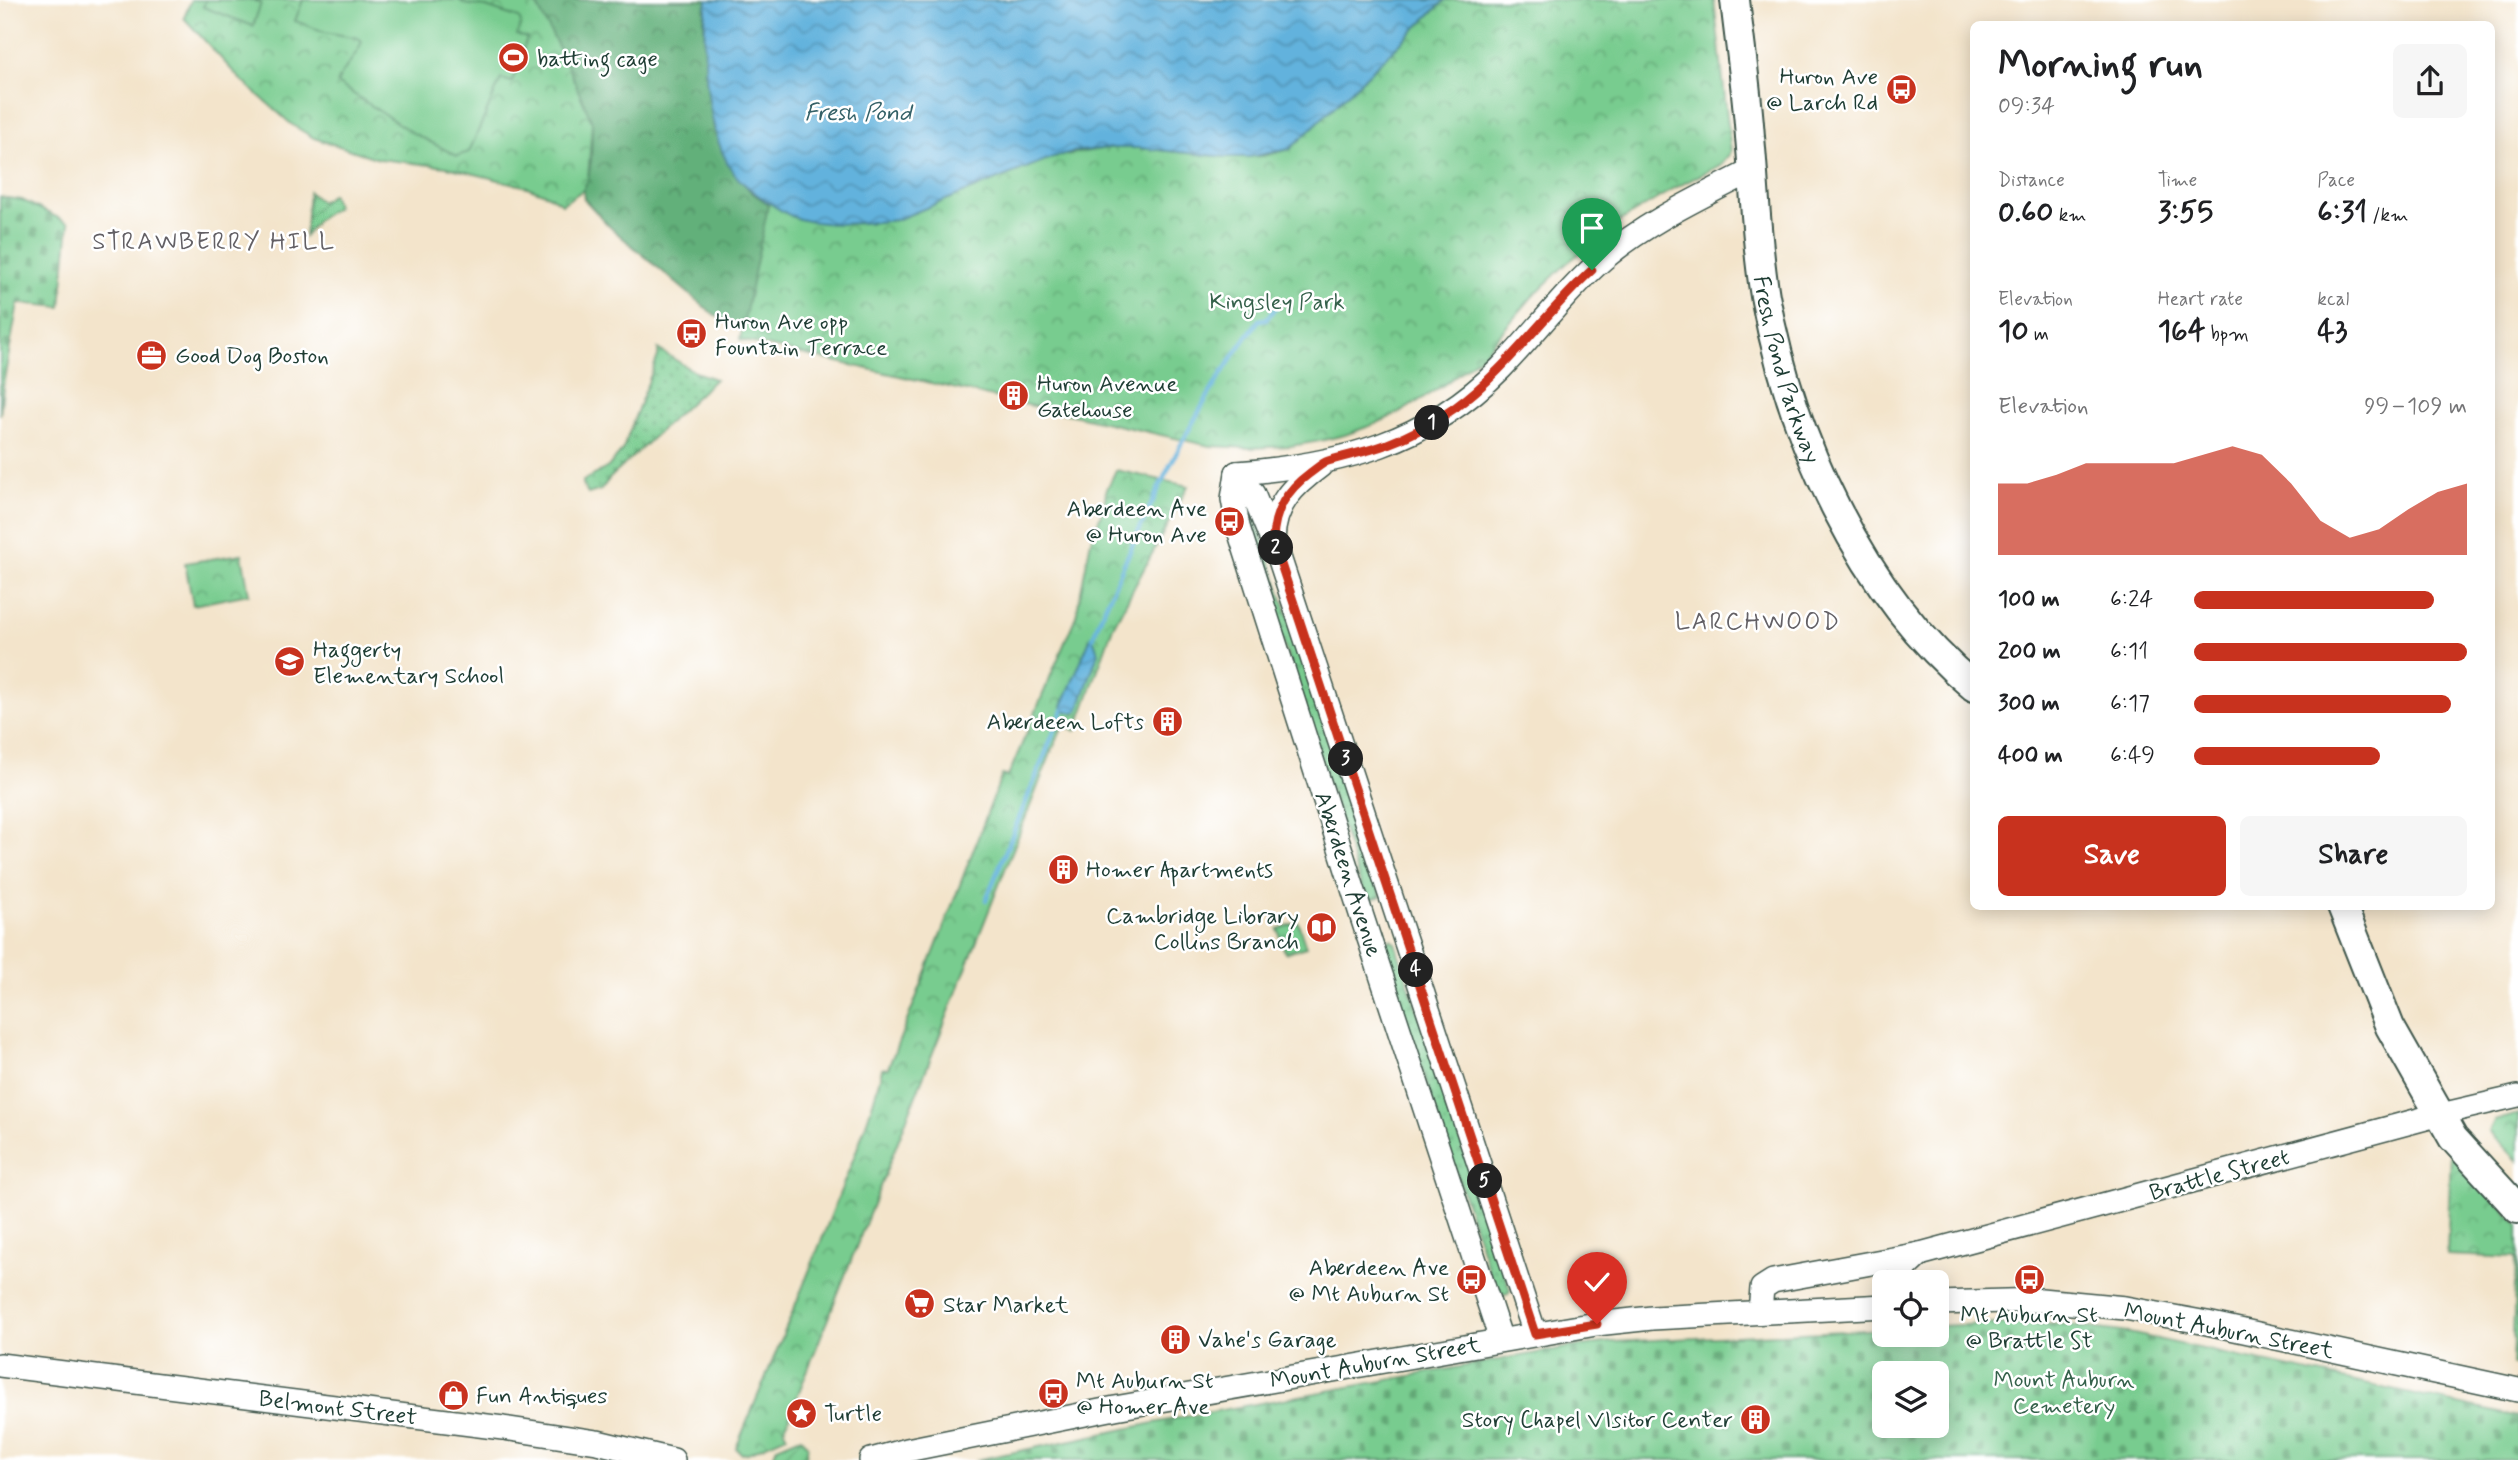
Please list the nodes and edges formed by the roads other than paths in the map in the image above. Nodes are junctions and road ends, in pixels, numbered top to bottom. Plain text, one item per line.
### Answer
1 (1735, 0) edge
2 (1753, 170) junction
3 (1326, 462) junction
4 (1237, 473) junction
5 (1273, 540) junction
6 (1970, 683) edge
7 (2344, 910) edge
8 (2518, 1096) edge
9 (2441, 1114) junction
10 (2518, 1182) edge
11 (2518, 1209) edge
12 (1920, 1254) junction
13 (1903, 1270) edge
14 (1949, 1303) edge
15 (1872, 1307) edge
16 (1760, 1312) junction
17 (1535, 1334) junction
18 (1501, 1340) junction
19 (0, 1365) edge
20 (2518, 1390) edge
21 (673, 1460) edge
22 (872, 1460) edge

1 - 2 highway, Fresh Pond Parkway
2 - 3 main road
2 - 6 highway, Fresh Pond Parkway
3 - 4 main road
3 - 5 main road
4 - 5 main road, Aberdeen Avenue
4 - 18 main road, Aberdeen Avenue
5 - 17 main road, Aberdeen Avenue
7 - 9 highway
8 - 9 main road, Brattle Street
9 - 10 highway
9 - 11 highway
9 - 12 main road, Brattle Street
12 - 13 main road
12 - 16 main road, Brattle Street
14 - 20 main road, Mount Auburn Street
15 - 16 main road, Mount Auburn Street
16 - 17 main road, Mount Auburn Street
17 - 18 main road, Mount Auburn Street
18 - 22 main road, Mount Auburn Street
19 - 21 main road, Belmont Street

